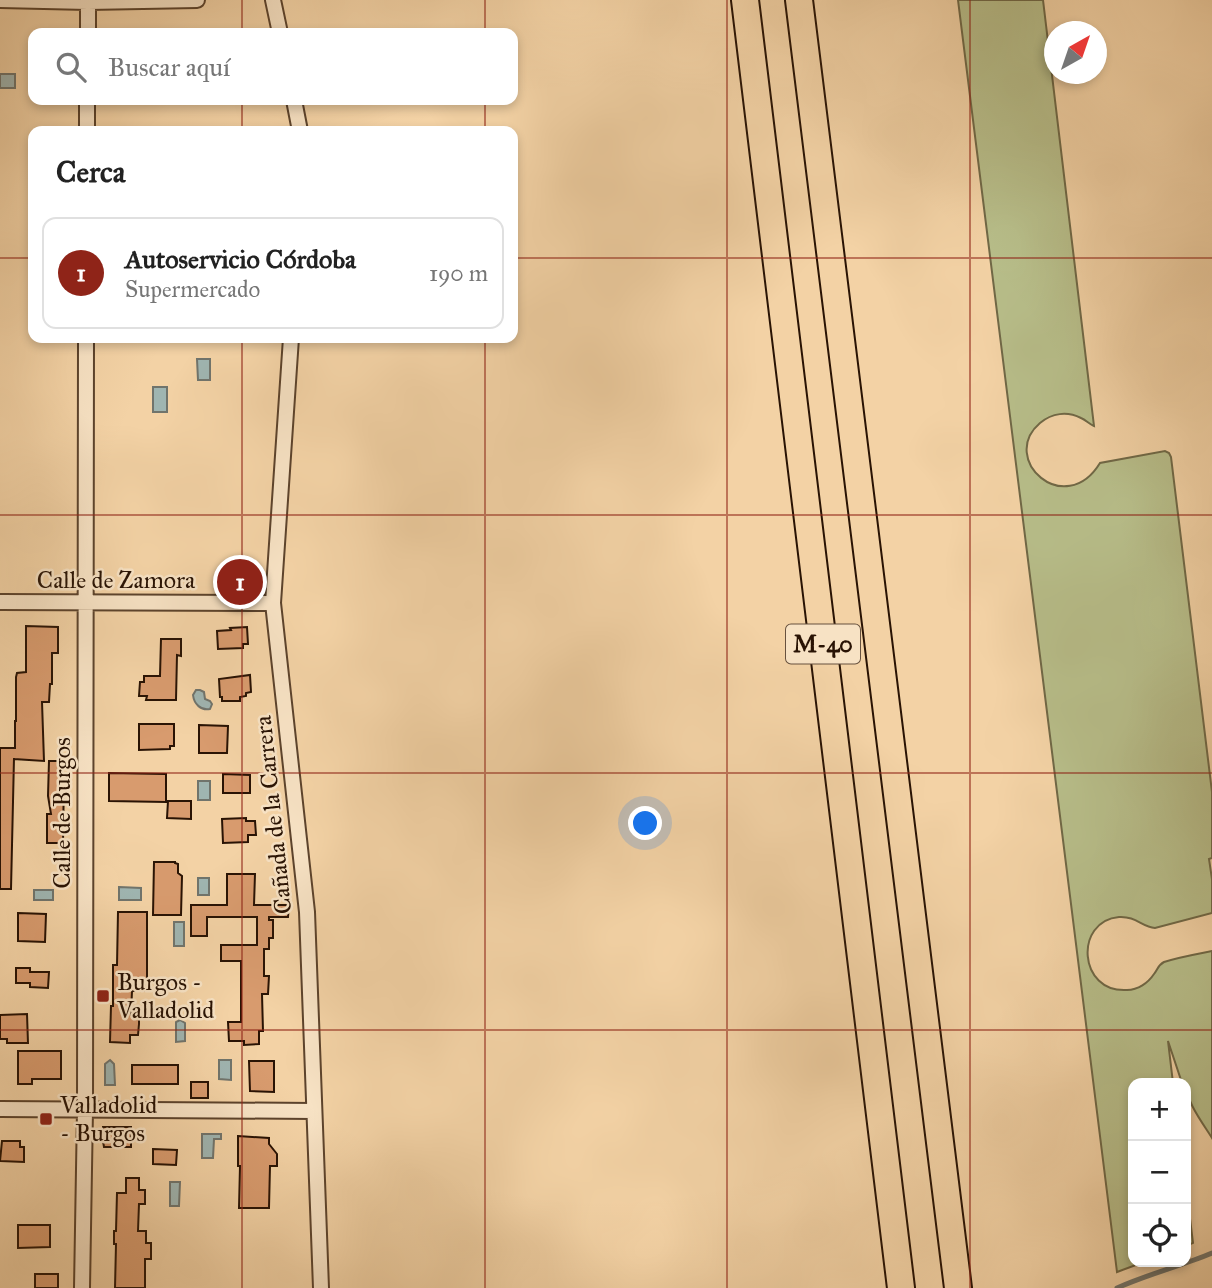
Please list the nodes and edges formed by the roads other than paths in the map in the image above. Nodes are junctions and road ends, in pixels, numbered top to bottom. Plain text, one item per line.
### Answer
1 (0, 0) edge
2 (197, 0) edge
3 (273, 0) edge
4 (745, 0) edge
5 (799, 0) edge
6 (88, 1) edge
7 (88, 28) edge
8 (279, 28) edge
9 (88, 105) edge
10 (295, 105) edge
11 (87, 126) edge
12 (299, 126) edge
13 (86, 343) edge
14 (291, 343) edge
15 (0, 602) edge
16 (85, 602) junction
17 (273, 603) junction
18 (0, 1109) edge
19 (85, 1110) junction
20 (314, 1111) junction
21 (82, 1288) edge
22 (321, 1288) edge
23 (901, 1288) edge
24 (958, 1288) edge

1 - 6 street
2 - 6 street
3 - 8 street
4 - 23 highway, M-40
5 - 24 highway, M-40
6 - 7 street
9 - 11 street
10 - 12 street
13 - 16 street, Calle de Burgos
14 - 17 street, Cañada de la Carrera
15 - 16 street, Calle de Zamora
16 - 17 street, Calle de Zamora
16 - 19 street, Calle de Burgos
17 - 20 street, Cañada de la Carrera
18 - 19 street
19 - 20 street
19 - 21 street, Calle de Burgos
20 - 22 street, Cañada de la Carrera

